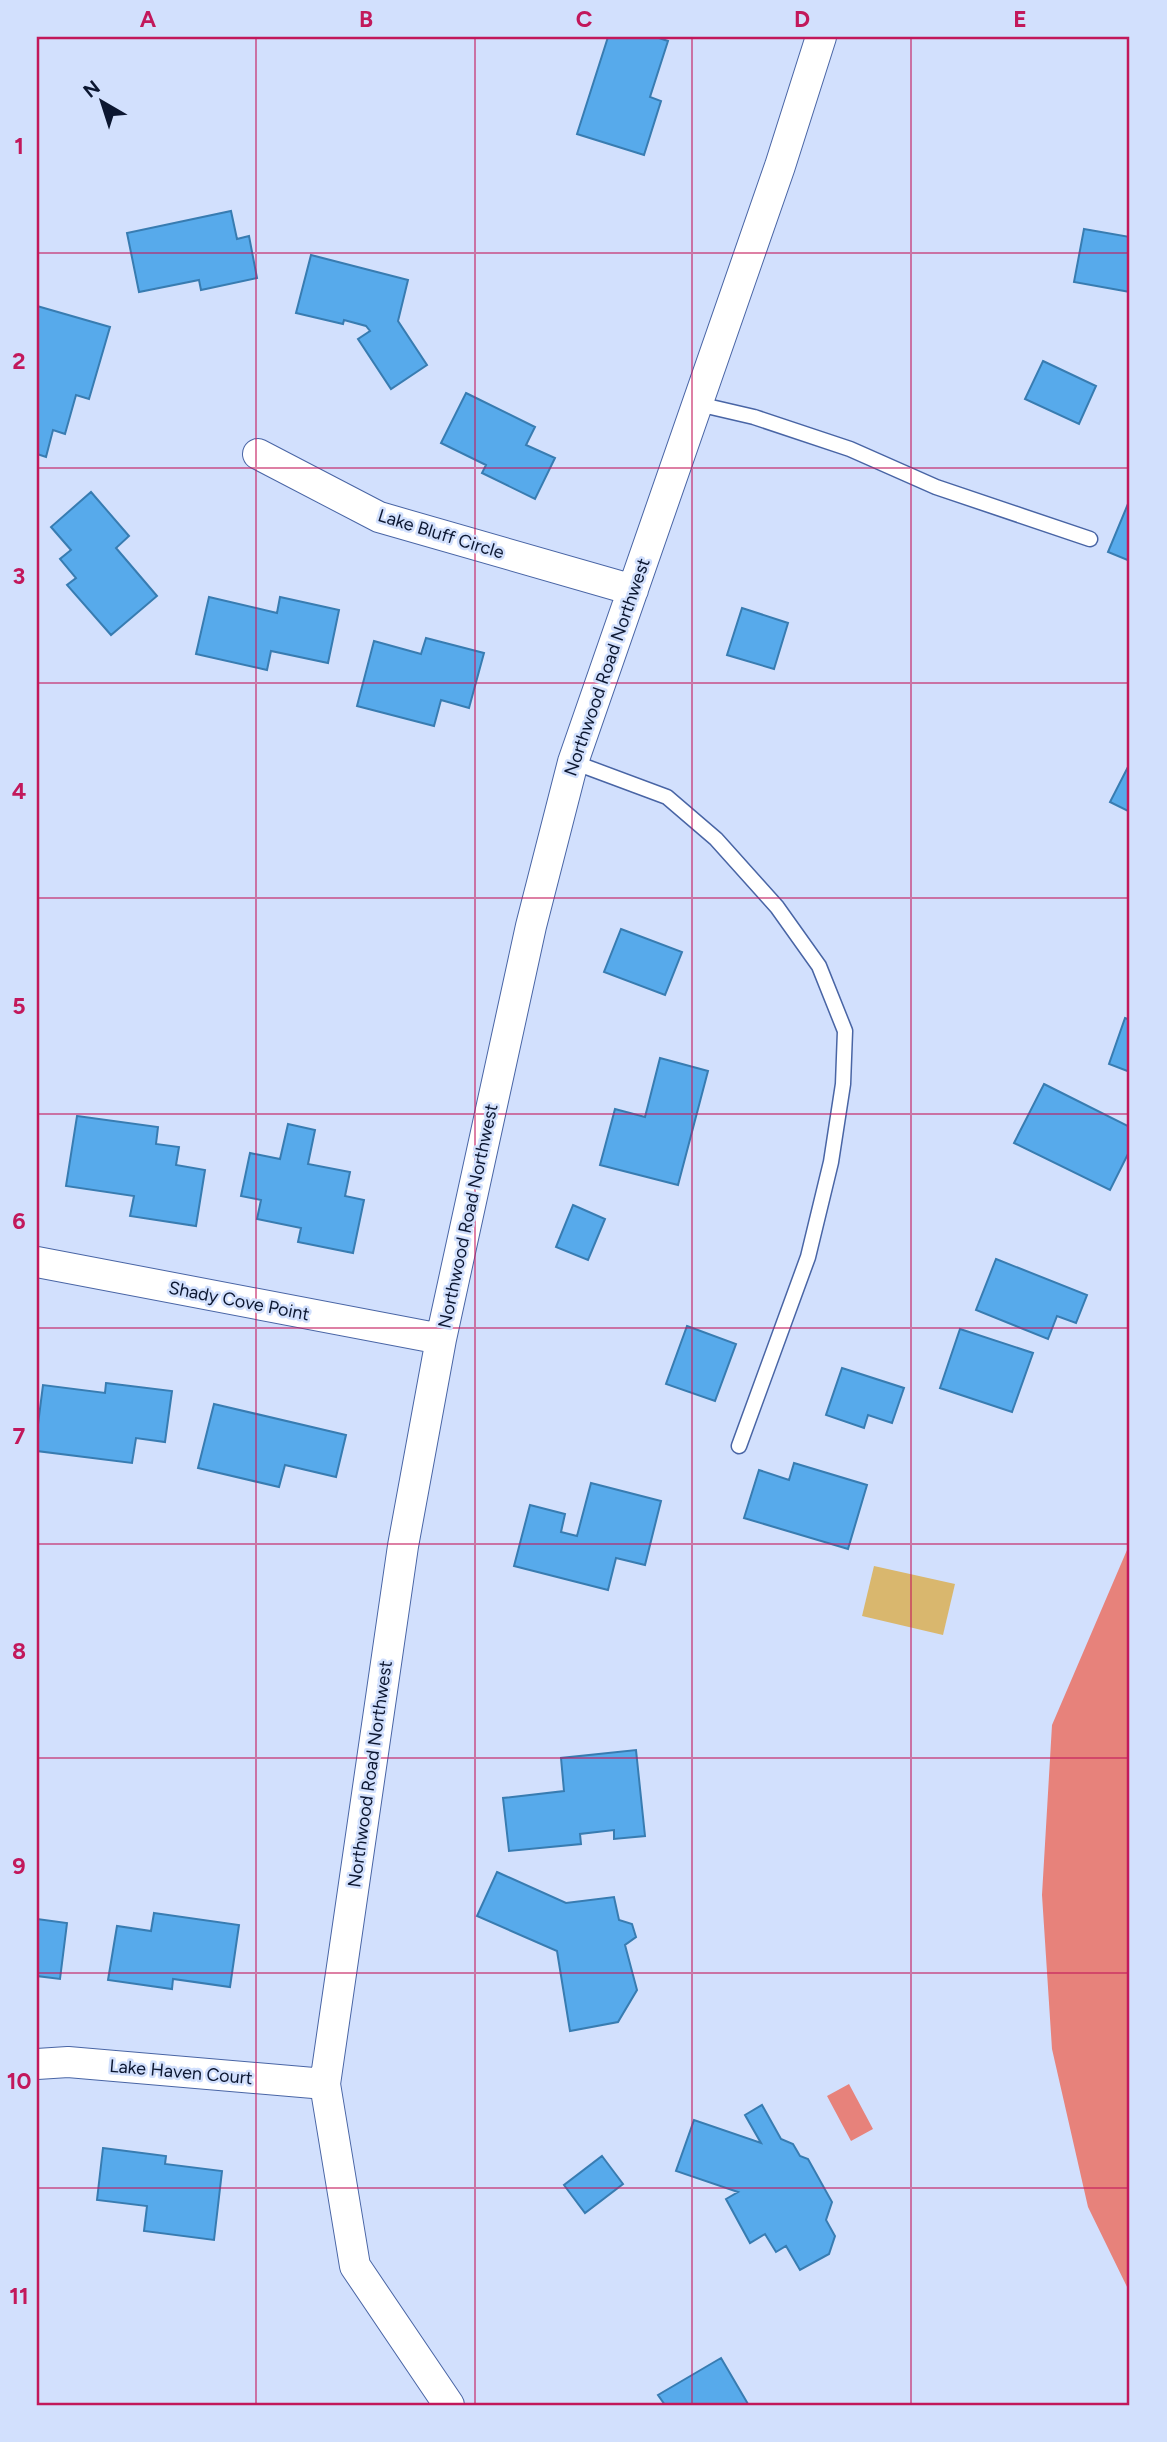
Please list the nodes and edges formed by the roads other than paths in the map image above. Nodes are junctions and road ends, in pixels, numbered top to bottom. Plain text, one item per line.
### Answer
1 (821, 37) edge
2 (698, 404) junction
3 (258, 454) dead end
4 (1090, 539) dead end
5 (633, 590) junction
6 (573, 762) junction
7 (37, 1262) edge
8 (441, 1339) junction
9 (739, 1446) dead end
10 (37, 2064) edge
11 (326, 2084) junction
12 (449, 2405) edge

1 - 2 street, Northwood Road Northwest
2 - 4 lane
2 - 5 street, Northwood Road Northwest
3 - 5 street, Lake Bluff Circle
5 - 6 street, Northwood Road Northwest
6 - 8 street, Northwood Road Northwest
6 - 9 lane
7 - 8 street, Shady Cove Point
8 - 11 street, Northwood Road Northwest
10 - 11 street, Lake Haven Court
11 - 12 street, Northwood Road Northwest

